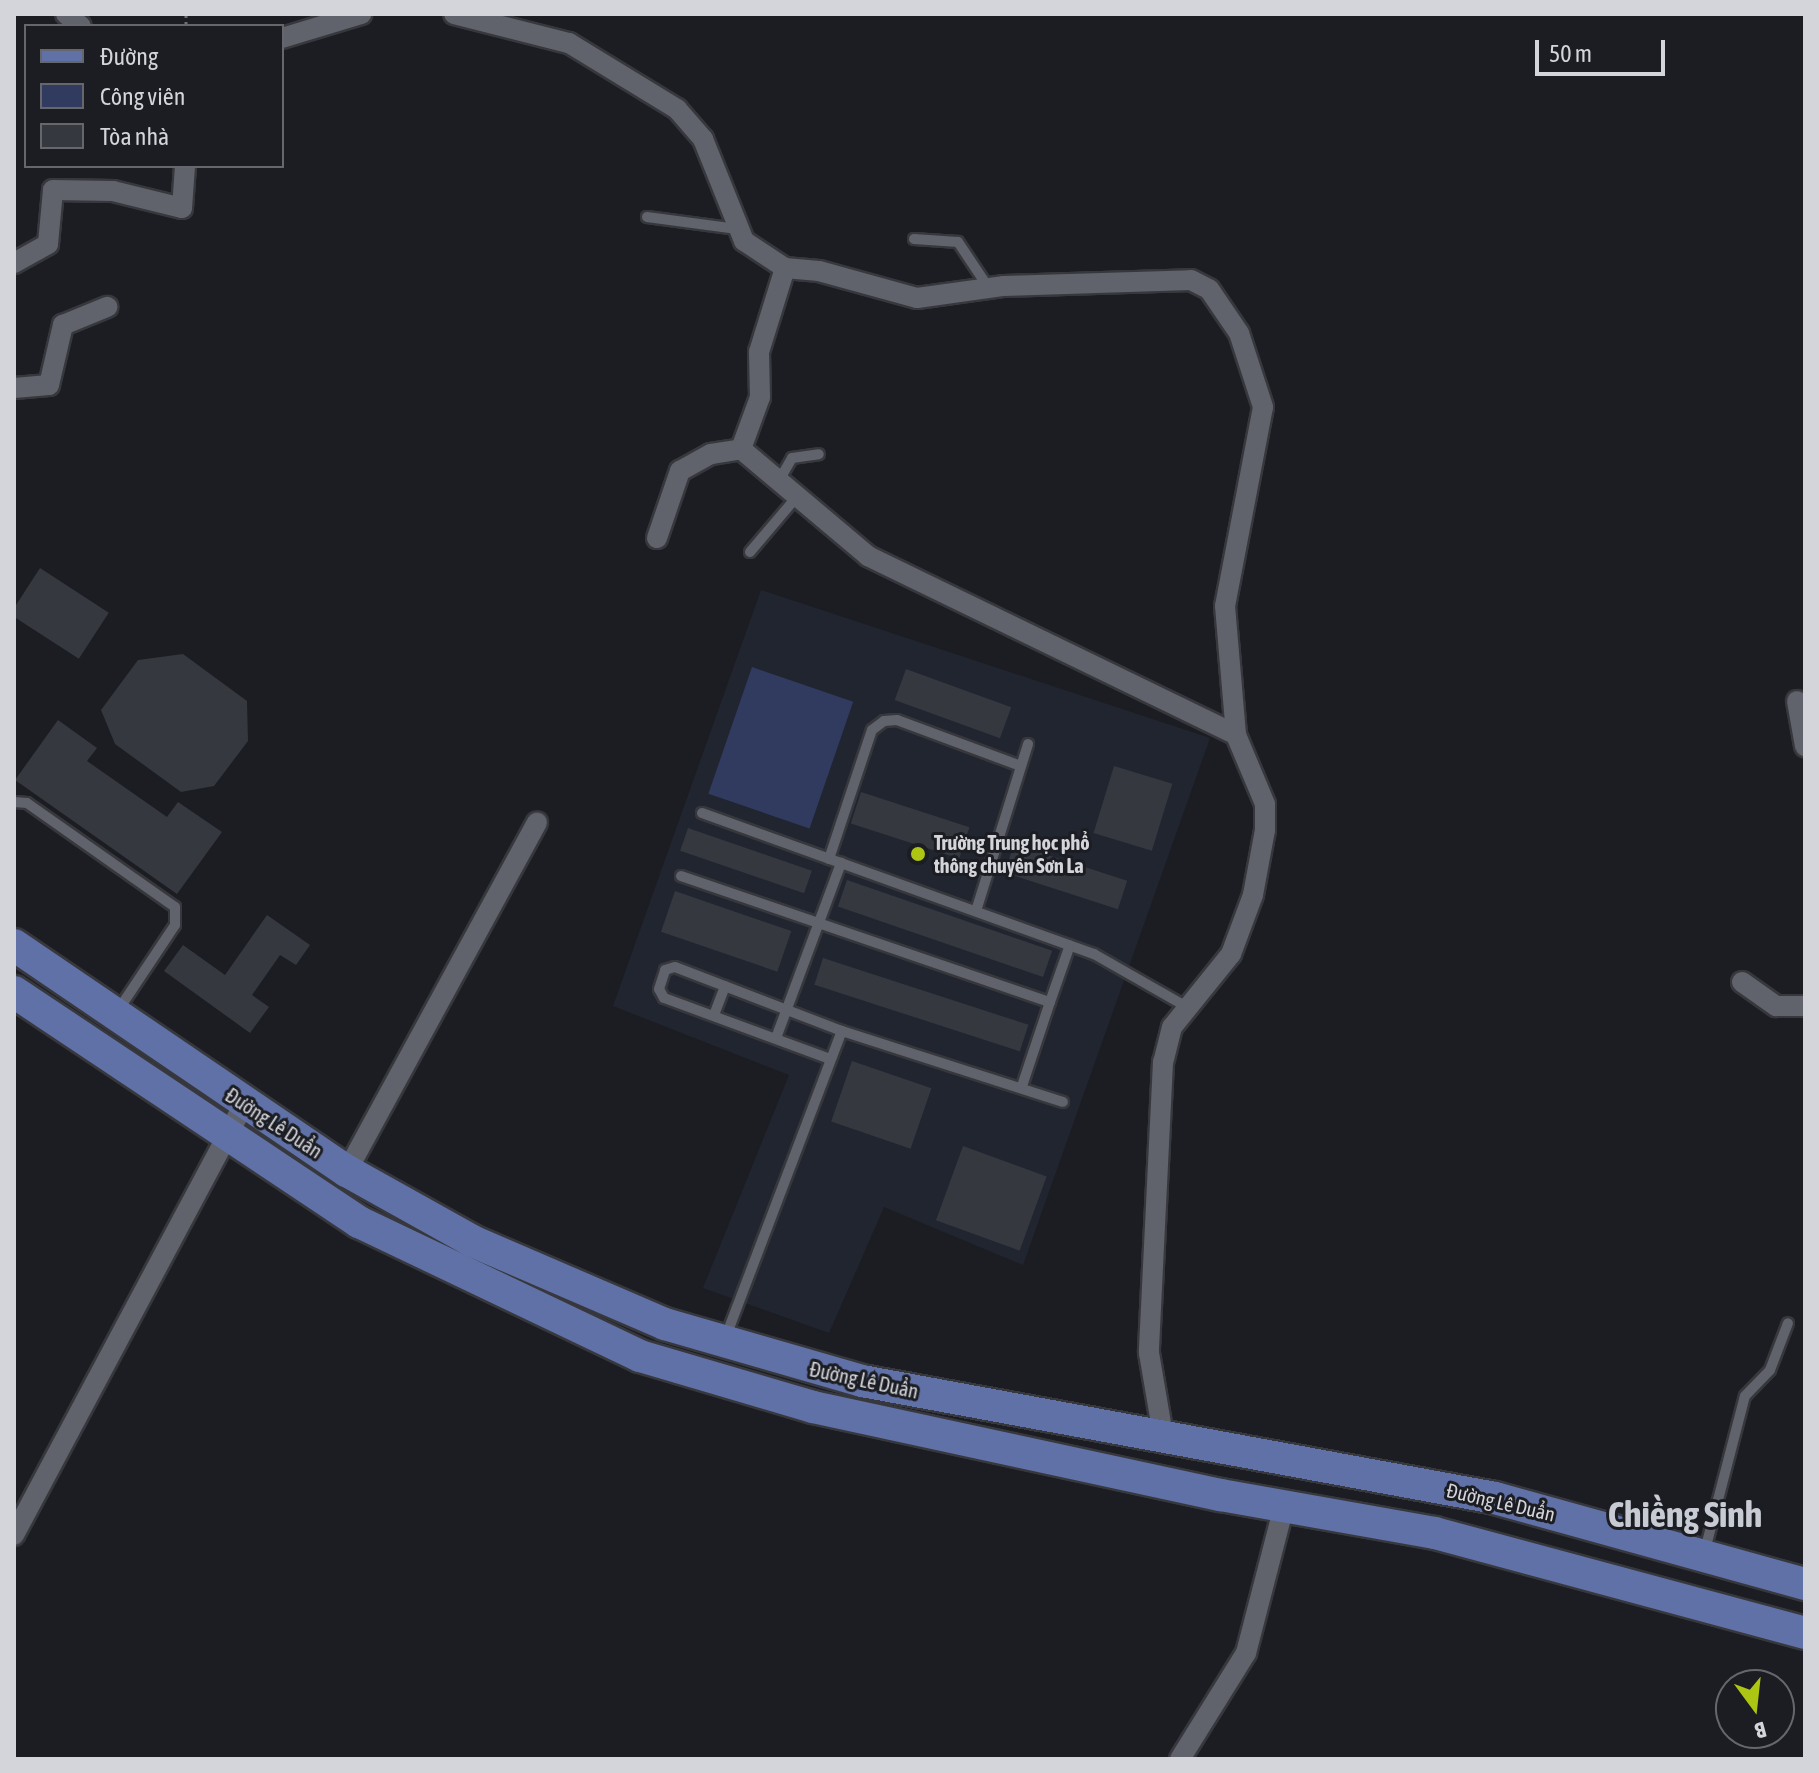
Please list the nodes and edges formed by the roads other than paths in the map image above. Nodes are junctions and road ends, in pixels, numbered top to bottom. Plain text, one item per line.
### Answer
1 (361, 14) edge
2 (465, 15) edge
3 (284, 37) edge
4 (185, 168) edge
5 (647, 217) dead end
6 (737, 229) junction
7 (914, 239) dead end
8 (14, 263) edge
9 (785, 268) junction
10 (988, 287) junction
11 (107, 307) dead end
12 (14, 388) edge
13 (741, 449) junction
14 (819, 454) dead end
15 (777, 484) junction
16 (795, 499) junction
17 (657, 538) dead end
18 (750, 552) dead end
19 (1797, 701) dead end
20 (1236, 735) junction
21 (1028, 744) dead end
22 (1805, 746) edge
23 (1021, 766) junction
24 (14, 802) edge
25 (702, 813) dead end
26 (537, 822) dead end
27 (829, 859) junction
28 (841, 863) junction
29 (681, 876) dead end
30 (976, 911) junction
31 (822, 922) junction
32 (14, 945) edge
33 (1070, 945) junction
34 (1742, 982) dead end
35 (725, 986) junction
36 (14, 992) edge
37 (1050, 1002) junction
38 (1805, 1006) edge
39 (1187, 1007) junction
40 (787, 1010) junction
41 (116, 1014) junction
42 (714, 1015) junction
43 (842, 1031) junction
44 (776, 1038) junction
45 (830, 1059) junction
46 (1022, 1086) junction
47 (1063, 1102) dead end
48 (244, 1105) junction
49 (224, 1138) junction
50 (347, 1171) junction
51 (1788, 1323) dead end
52 (723, 1344) junction
53 (1164, 1441) junction
54 (1230, 1453) junction
55 (1221, 1495) junction
56 (1284, 1506) junction
57 (14, 1535) edge
58 (1704, 1555) junction
59 (1805, 1584) edge
60 (1805, 1633) edge
61 (1180, 1759) edge

1 - 3 street
2 - 6 street
4 - 8 street
5 - 6 lane
6 - 9 street
7 - 10 lane
9 - 10 street
9 - 13 street
10 - 20 street
11 - 12 street
13 - 15 street
13 - 17 street
14 - 15 lane
15 - 16 street
16 - 18 lane
16 - 20 street
19 - 22 street
20 - 39 street
21 - 23 lane
23 - 27 lane
23 - 30 lane
24 - 41 lane
25 - 27 lane
26 - 50 street
27 - 28 lane
28 - 30 lane
28 - 31 lane
29 - 31 lane
30 - 33 lane
31 - 37 lane
31 - 40 lane
32 - 41 main road, Đường Lê Duẩn
33 - 37 lane
33 - 39 lane
34 - 38 street
35 - 40 lane
35 - 42 lane
35 - 42 lane
36 - 49 main road, Đường Lê Duẩn
37 - 46 lane
39 - 53 street
40 - 43 lane
40 - 44 lane
41 - 48 main road, Đường Lê Duẩn
42 - 44 lane
43 - 45 lane
43 - 46 lane
44 - 45 lane
45 - 52 lane
46 - 47 lane
48 - 49 street
48 - 50 main road, Đường Lê Duẩn
49 - 55 main road, Đường Lê Duẩn
49 - 57 street
50 - 52 main road, Đường Lê Duẩn
51 - 58 lane
52 - 53 main road, Đường Lê Duẩn
53 - 54 main road, Đường Lê Duẩn
54 - 55 main road
54 - 58 main road, Đường Lê Duẩn
55 - 56 main road, Đường Lê Duẩn
56 - 60 main road, Đường Lê Duẩn
56 - 61 street
58 - 59 main road, Đường Lê Duẩn

